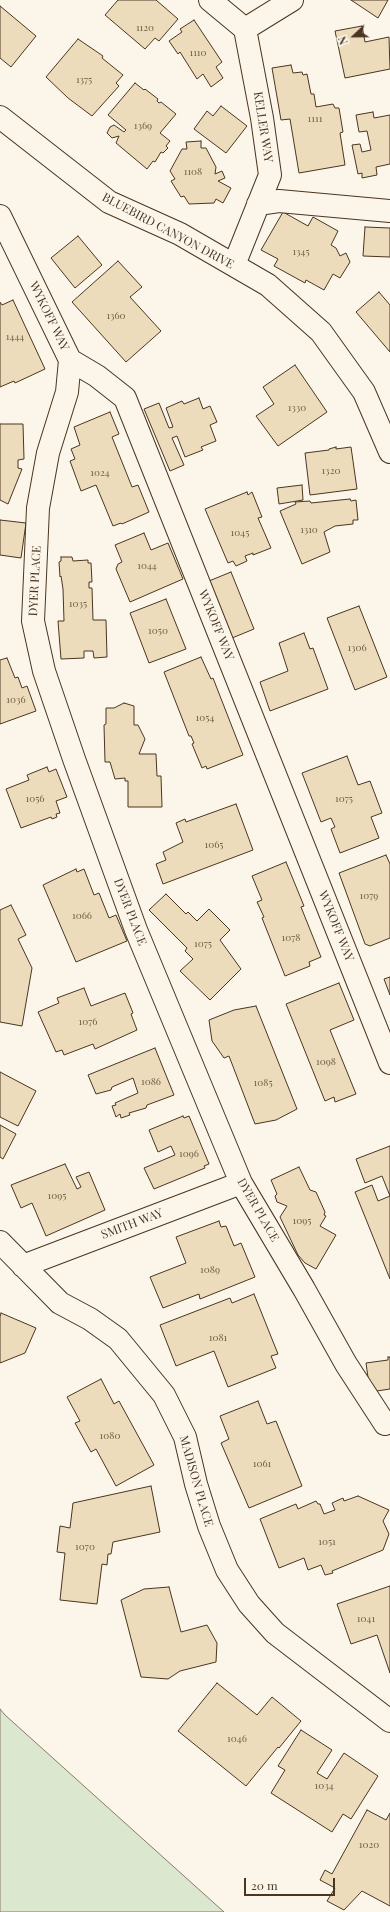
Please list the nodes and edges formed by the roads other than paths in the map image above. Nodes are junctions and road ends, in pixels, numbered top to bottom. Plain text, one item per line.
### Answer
1 (210, 0) edge
2 (292, 0) edge
3 (245, 29) junction
4 (0, 117) edge
5 (258, 204) junction
6 (390, 211) edge
7 (0, 216) edge
8 (234, 265) junction
9 (70, 360) junction
10 (390, 452) edge
11 (390, 1063) edge
12 (240, 1182) junction
13 (0, 1242) edge
14 (23, 1266) junction
15 (384, 1424) dead end
16 (390, 1721) edge

1 - 3 street
2 - 3 street
3 - 5 street, KELLER WAY
4 - 8 street, BLUEBIRD CANYON DRIVE
5 - 6 street
5 - 8 street, KELLER WAY
7 - 9 street, WYKOFF WAY
8 - 10 street, BLUEBIRD CANYON DRIVE
9 - 11 street, WYKOFF WAY
9 - 12 street, DYER PLACE
12 - 14 street, SMITH WAY
12 - 15 street, DYER PLACE
13 - 14 street, MADISON PLACE
14 - 16 street, MADISON PLACE

